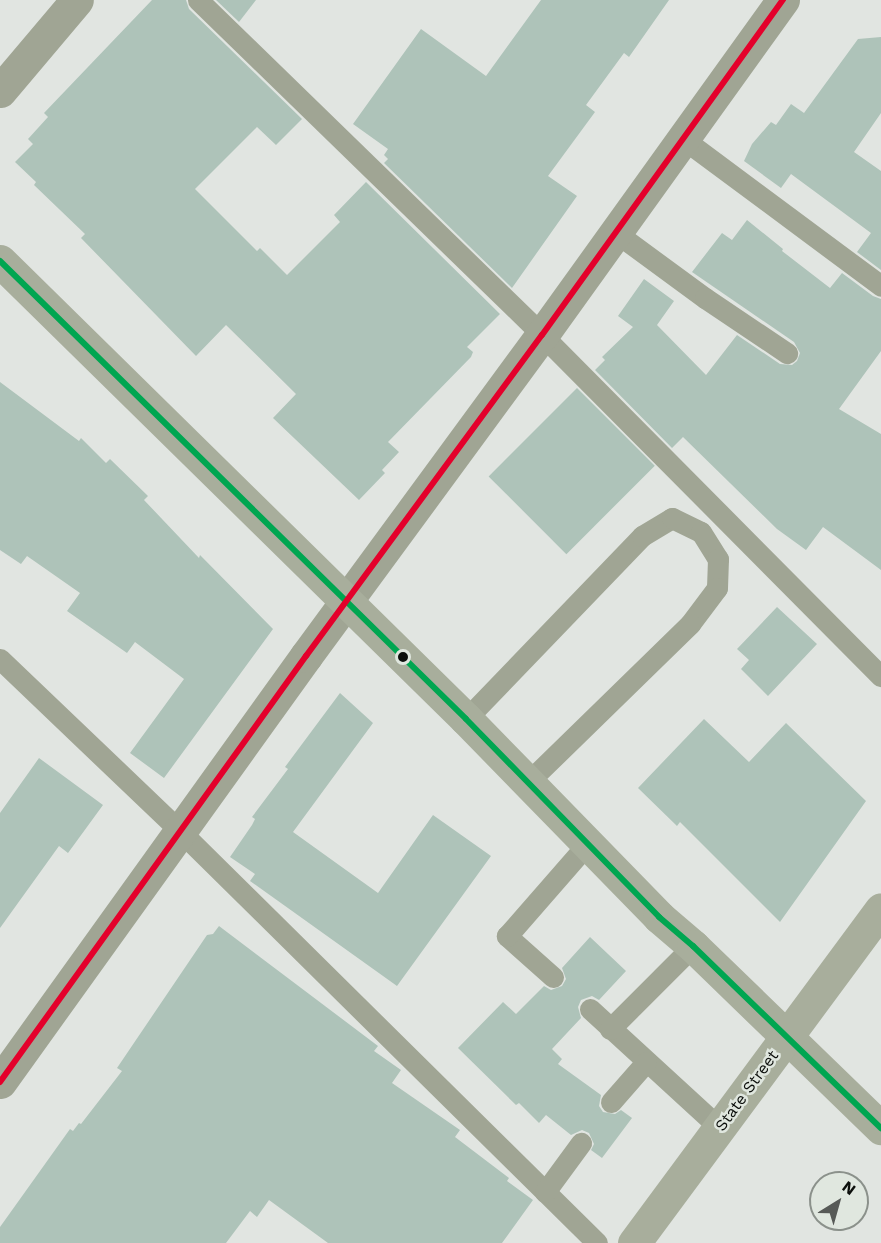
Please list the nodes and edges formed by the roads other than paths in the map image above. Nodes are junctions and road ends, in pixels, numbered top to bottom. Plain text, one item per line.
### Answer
1 (77, 0) edge
2 (198, 0) edge
3 (783, 0) edge
4 (0, 91) edge
5 (682, 138) junction
6 (615, 232) junction
7 (0, 261) edge
8 (881, 286) edge
9 (542, 335) junction
10 (787, 353) dead end
11 (346, 601) junction
12 (0, 659) edge
13 (881, 676) edge
14 (466, 719) junction
15 (528, 782) junction
16 (180, 831) junction
17 (588, 843) junction
18 (881, 909) edge
19 (693, 946) junction
20 (553, 977) dead end
21 (590, 1009) dead end
22 (610, 1029) junction
23 (787, 1037) junction
24 (646, 1062) junction
25 (0, 1082) edge
26 (611, 1102) dead end
27 (720, 1128) junction
28 (881, 1128) edge
29 (581, 1143) dead end
30 (545, 1192) junction
31 (597, 1243) edge
32 (634, 1243) edge

1 - 4 street
2 - 9 lane
3 - 5 street
5 - 6 street
5 - 8 lane
6 - 9 street
6 - 10 lane
7 - 11 main road
9 - 11 street
9 - 13 lane
11 - 14 main road
11 - 16 street
12 - 16 lane
14 - 15 main road
14 - 15 lane
15 - 17 main road
16 - 25 street
16 - 30 lane
17 - 19 main road
17 - 20 lane
18 - 23 main road, State Street
19 - 22 lane
19 - 23 main road
21 - 22 lane
22 - 24 lane
23 - 27 main road, State Street
23 - 28 main road
24 - 26 lane
24 - 27 lane
27 - 32 main road, State Street
29 - 30 lane
30 - 31 lane

